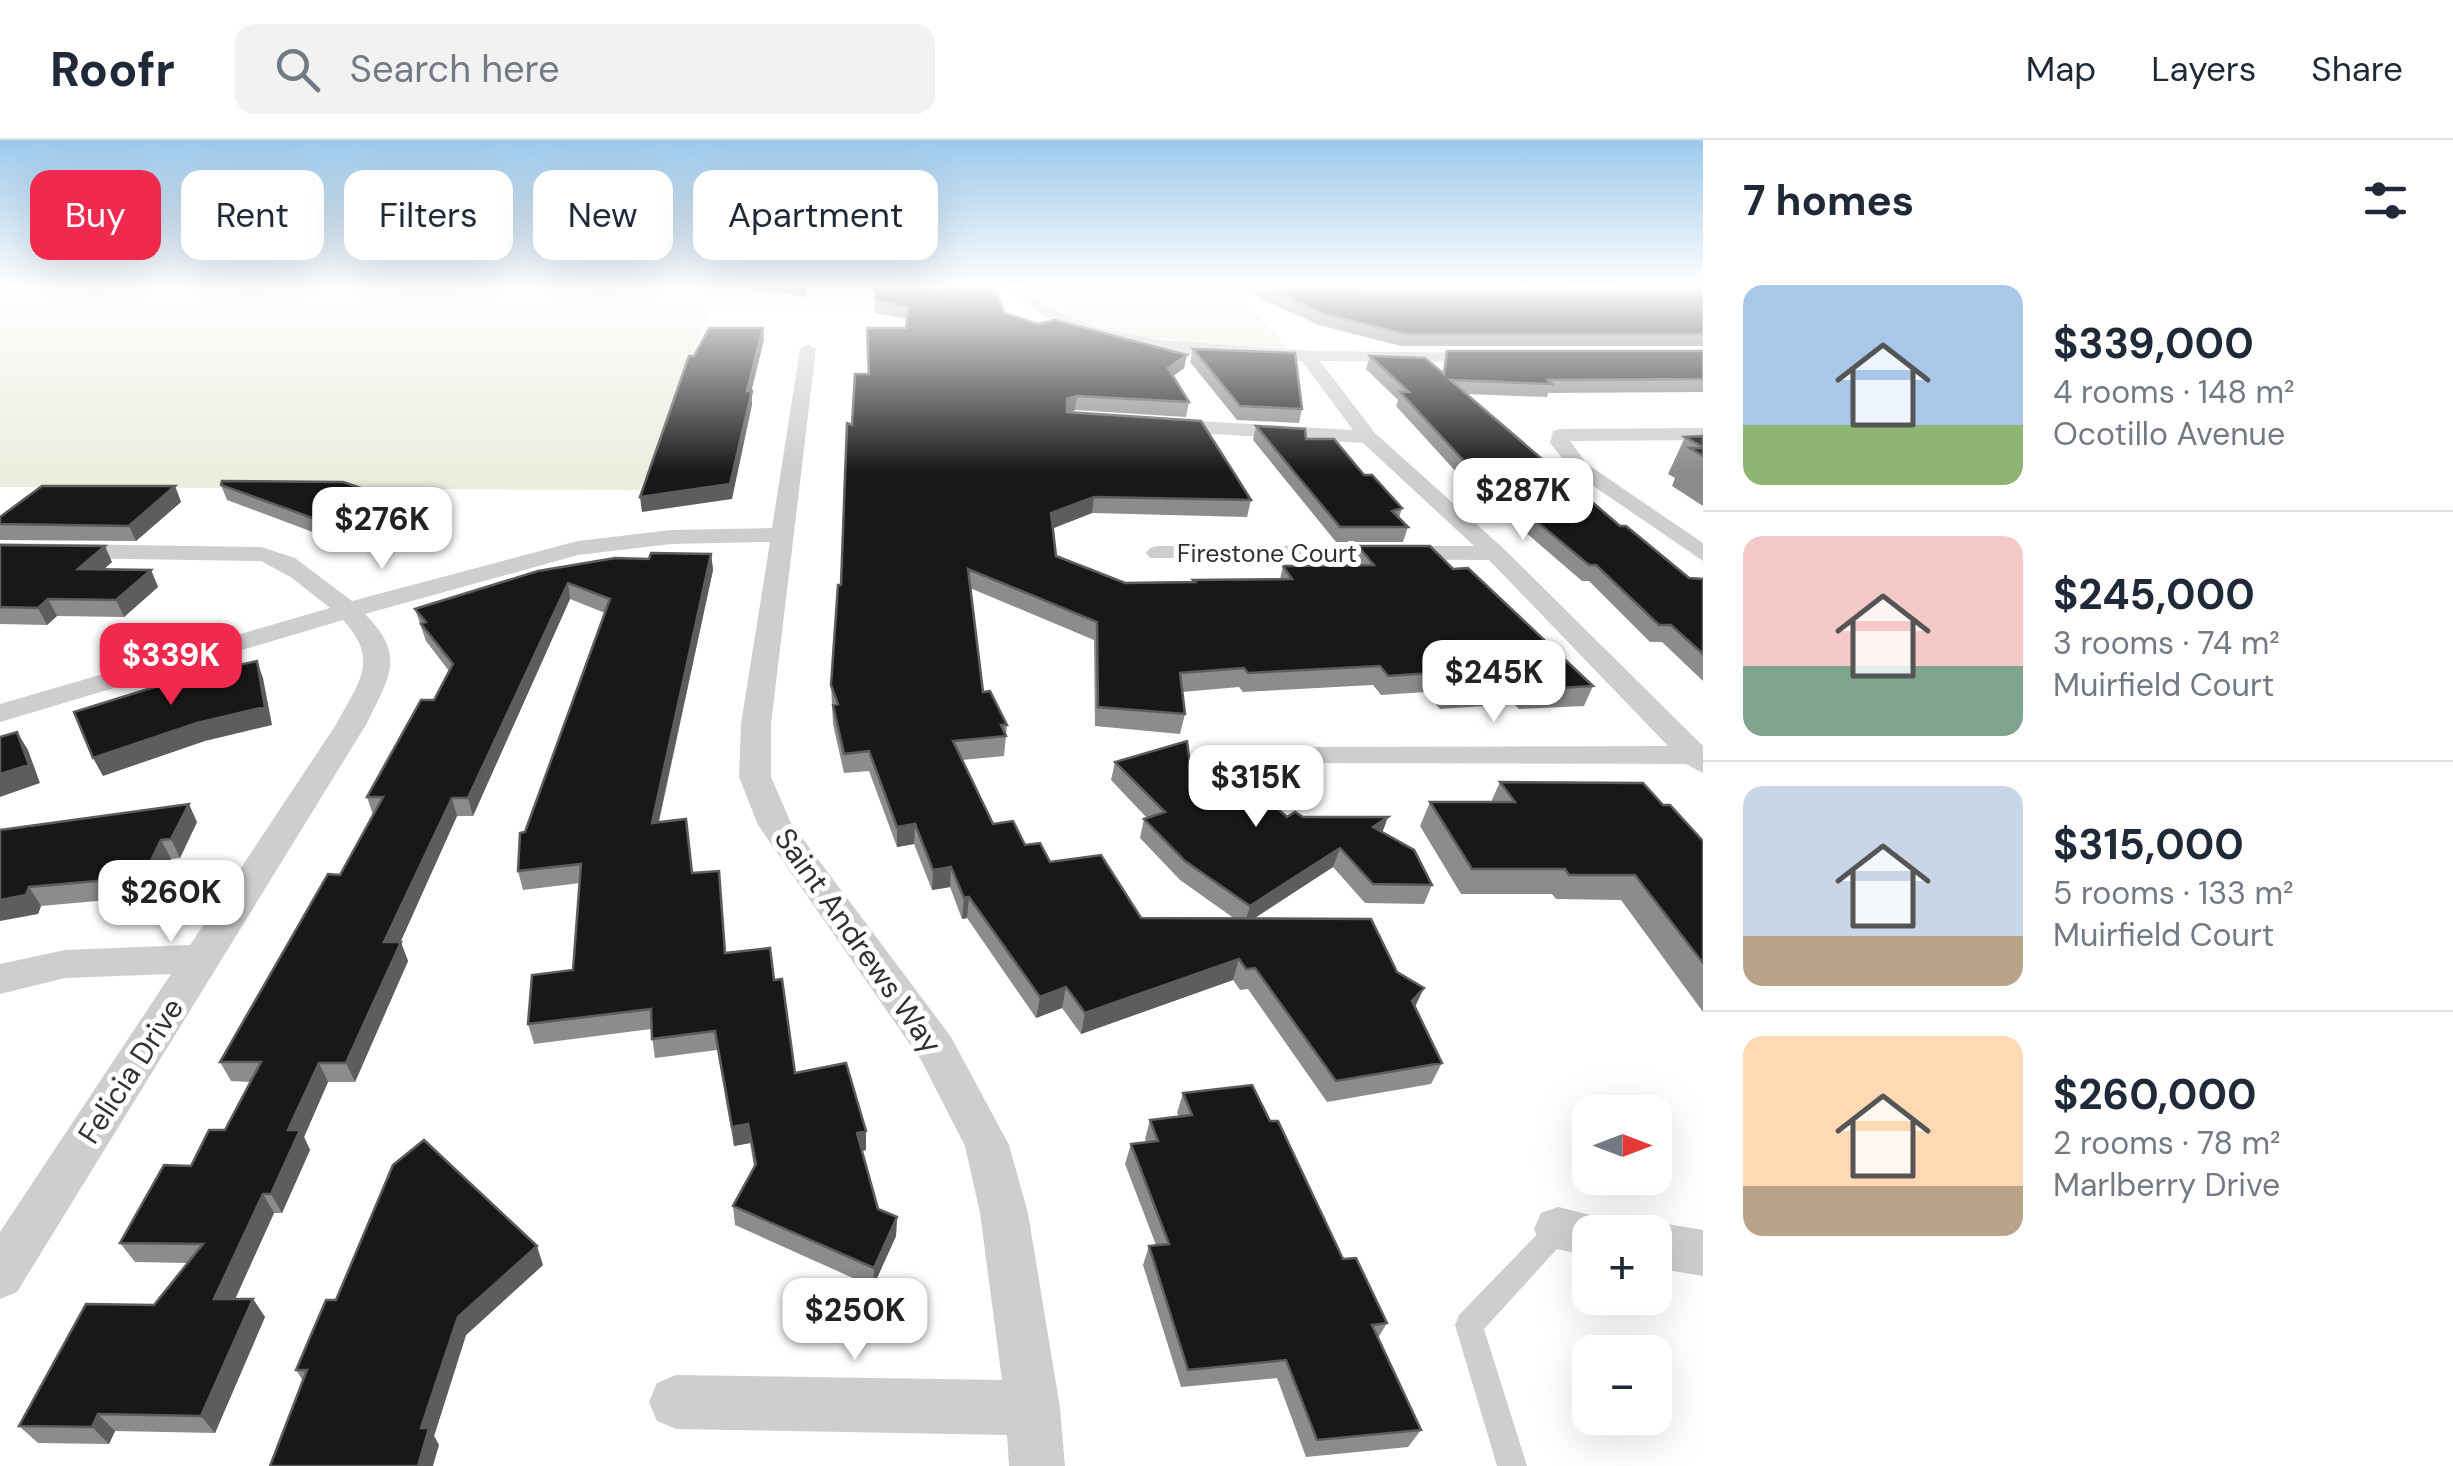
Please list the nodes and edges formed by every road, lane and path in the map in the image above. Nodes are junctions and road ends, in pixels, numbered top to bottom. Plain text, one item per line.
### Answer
1 (1198, 348) edge
2 (808, 349) dead end
3 (1306, 354) junction
4 (1513, 357) edge
5 (1133, 423) edge
6 (1703, 434) edge
7 (1368, 438) junction
8 (782, 535) junction
9 (0, 550) edge
10 (1158, 553) dead end
11 (1495, 553) junction
12 (1703, 554) edge
13 (348, 611) junction
14 (0, 714) edge
15 (1292, 756) dead end
16 (1699, 759) edge
17 (202, 959) junction
18 (0, 979) edge
19 (1572, 1234) edge
20 (1672, 1248) edge
21 (1703, 1253) edge
22 (0, 1274) edge
23 (676, 1402) dead end
24 (1033, 1408) junction
25 (1038, 1466) edge
26 (1512, 1466) edge

1 - 3 street
2 - 8 street, Saint Andrews Way
3 - 4 street
3 - 7 street
5 - 7 street
6 - 12 street
7 - 11 street
8 - 13 street
8 - 24 street, Saint Andrews Way
9 - 13 street, Felicia Drive
10 - 11 street, Firestone Court
11 - 16 street
13 - 14 street
13 - 17 street, Felicia Drive
15 - 16 street
17 - 18 street
17 - 22 street, Felicia Drive
19 - 26 lane
20 - 21 street
23 - 24 street
24 - 25 street, Saint Andrews Way

